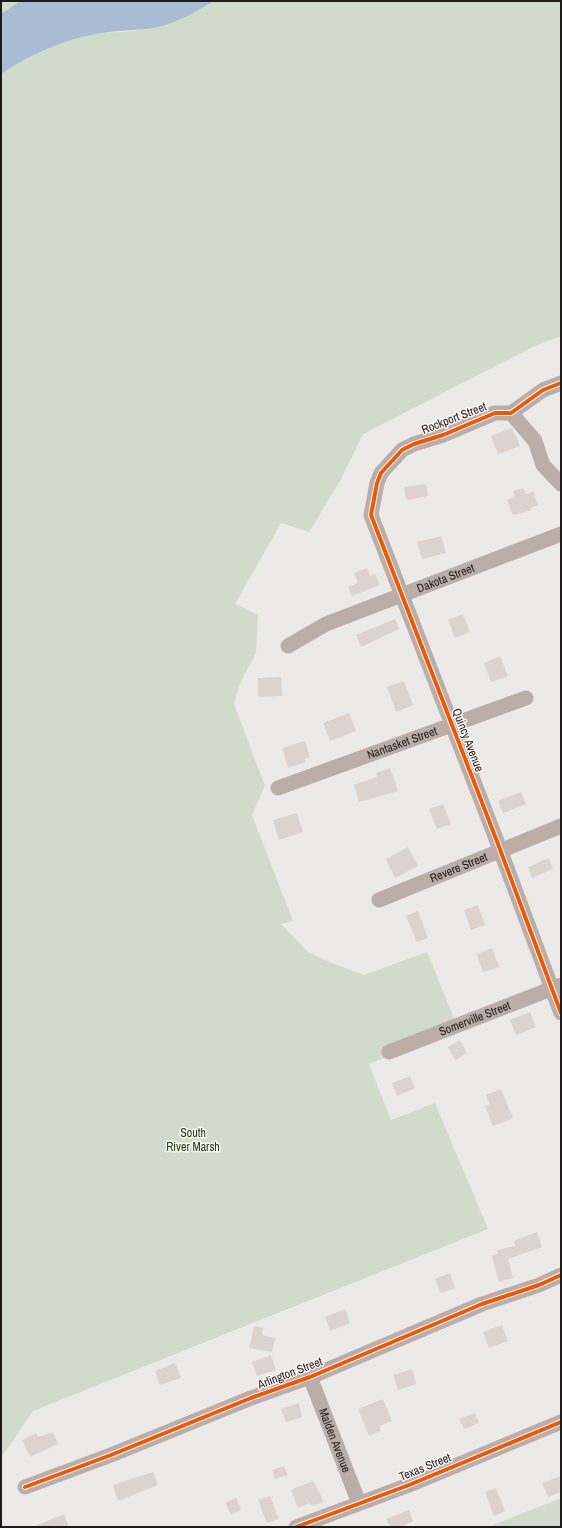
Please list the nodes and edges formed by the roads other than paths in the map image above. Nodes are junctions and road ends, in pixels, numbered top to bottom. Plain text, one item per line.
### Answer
1 (561, 383) edge
2 (511, 412) junction
3 (382, 472) joint
4 (561, 484) edge
5 (561, 534) edge
6 (401, 594) junction
7 (288, 646) dead end
8 (526, 698) dead end
9 (451, 724) junction
10 (278, 788) dead end
11 (561, 826) edge
12 (500, 850) junction
13 (379, 900) dead end
14 (556, 986) edge
15 (561, 1013) edge
16 (389, 1052) dead end
17 (561, 1275) edge
18 (310, 1377) junction
19 (561, 1422) edge
20 (25, 1487) dead end
21 (359, 1504) junction
22 (296, 1527) edge

1 - 2 street, Rockport Street
2 - 3 street, Rockport Street
2 - 4 street
3 - 6 street, Quincy Avenue
5 - 6 street, Dakota Street
6 - 7 street, Dakota Street
6 - 9 street, Quincy Avenue
8 - 9 street, Nantasket Street
9 - 10 street, Nantasket Street
9 - 12 street, Quincy Avenue
11 - 12 street, Revere Street
12 - 13 street, Revere Street
12 - 14 street, Quincy Avenue
14 - 15 street, Quincy Avenue
14 - 16 street, Somerville Street
17 - 18 street, Arlington Street
18 - 20 street, Arlington Street
18 - 21 street, Malden Avenue
19 - 21 street, Texas Street
21 - 22 street, Texas Street

